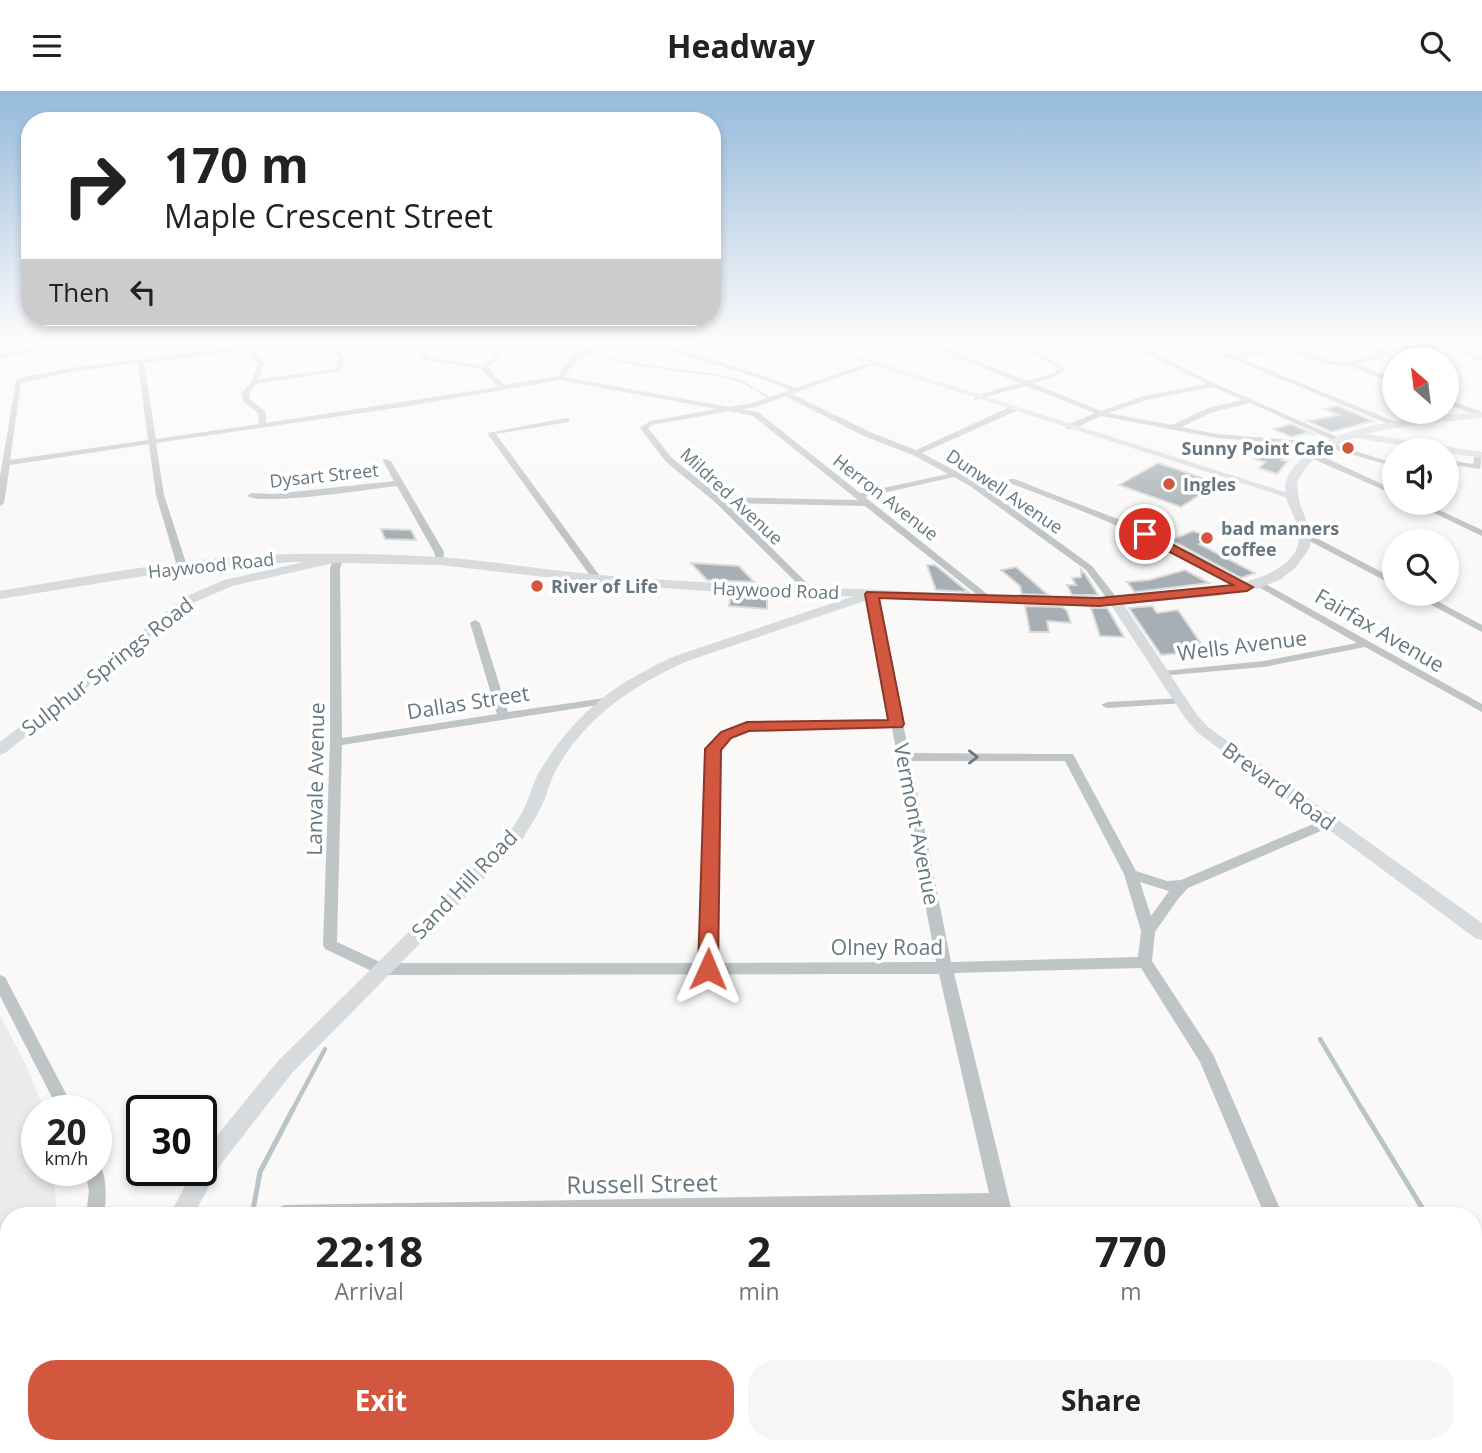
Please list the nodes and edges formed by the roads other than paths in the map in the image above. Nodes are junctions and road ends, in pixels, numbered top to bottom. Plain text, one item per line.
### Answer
1 (14, 404) edge
2 (148, 404) edge
3 (251, 404) edge
4 (405, 404) edge
5 (704, 404) edge
6 (753, 404) edge
7 (805, 404) edge
8 (995, 404) edge
9 (1077, 404) edge
10 (1127, 404) edge
11 (1240, 404) edge
12 (1256, 404) edge
13 (1346, 404) edge
14 (1460, 406) edge
15 (735, 409) junction
16 (1013, 409) junction
17 (1103, 414) junction
18 (1482, 415) edge
19 (566, 420) dead end
20 (263, 426) junction
21 (1401, 426) junction
22 (1070, 427) junction
23 (1172, 428) junction
24 (491, 433) joint
25 (1354, 435) junction
26 (1382, 440) edge
27 (154, 441) junction
28 (1333, 443) junction
29 (1459, 452) edge
30 (916, 453) junction
31 (1480, 455) edge
32 (4, 456) edge
33 (1314, 456) junction
34 (387, 461) dead end
35 (1382, 461) edge
36 (1459, 464) edge
37 (957, 474) junction
38 (1012, 481) dead end
39 (400, 483) junction
40 (1382, 487) edge
41 (251, 496) dead end
42 (858, 496) junction
43 (1292, 496) junction
44 (718, 500) junction
45 (0, 503) edge
46 (867, 503) junction
47 (1443, 515) edge
48 (1482, 533) edge
49 (1306, 535) junction
50 (339, 558) junction
51 (440, 561) junction
52 (182, 566) junction
53 (1382, 576) edge
54 (597, 579) junction
55 (1253, 585) junction
56 (810, 591) junction
57 (872, 594) junction
58 (0, 595) edge
59 (988, 599) junction
60 (1115, 602) junction
61 (1439, 606) edge
62 (475, 624) dead end
63 (1482, 629) edge
64 (1366, 644) junction
65 (1164, 674) junction
66 (605, 701) junction
67 (1181, 701) junction
68 (1107, 705) dead end
69 (1482, 709) edge
70 (503, 716) junction
71 (897, 724) junction
72 (336, 742) junction
73 (0, 750) edge
74 (905, 757) junction
75 (1330, 822) junction
76 (1131, 874) junction
77 (1183, 885) junction
78 (1148, 931) junction
79 (1482, 933) edge
80 (1145, 962) junction
81 (945, 968) junction
82 (380, 969) junction
83 (708, 969) junction
84 (0, 981) edge
85 (59, 1095) edge
86 (97, 1186) edge
87 (96, 1207) edge
88 (186, 1207) edge
89 (1002, 1207) edge
90 (1270, 1207) edge

1 - 32 street
2 - 27 street
3 - 20 street
4 - 20 street, Herron Avenue
5 - 15 street, Herron Avenue
6 - 15 street
7 - 30 street, Dunwell Avenue
8 - 16 street
9 - 17 street
10 - 17 street
11 - 23 street
12 - 28 street
13 - 21 street
14 - 18 street
15 - 42 street, Herron Avenue
15 - 44 street, Mildred Avenue
16 - 22 street
16 - 30 street
17 - 22 street
17 - 23 street
18 - 21 main road
19 - 24 street
20 - 27 street, Herron Avenue
21 - 25 main road
22 - 43 street
23 - 28 street
24 - 54 street
25 - 26 street
25 - 28 main road
27 - 32 street, Herron Avenue
27 - 52 street
28 - 33 main road
28 - 35 street
29 - 31 street
30 - 37 street, Dunwell Avenue
31 - 36 street
32 - 45 street
33 - 40 street
33 - 43 main road
34 - 39 street
37 - 42 street
37 - 60 street, Dunwell Avenue
38 - 55 street, Fairfax Avenue
39 - 41 street, Dysart Street
39 - 51 street
42 - 46 street, Herron Avenue
43 - 49 main road
44 - 46 street
44 - 56 street, Mildred Avenue
46 - 59 street, Herron Avenue
47 - 48 street
49 - 53 street
49 - 55 main road, Haywood Road
50 - 51 main road, Haywood Road
50 - 52 main road, Haywood Road
50 - 72 street, Lanvale Avenue
50 - 73 street, Sulphur Springs Road
51 - 54 main road, Haywood Road
52 - 58 main road, Haywood Road
54 - 56 main road, Haywood Road
55 - 60 main road, Haywood Road
55 - 64 street, Fairfax Avenue
56 - 57 main road, Haywood Road
57 - 59 main road, Haywood Road
57 - 66 street, Sand Hill Road
57 - 71 street, Vermont Avenue
59 - 60 main road, Haywood Road
60 - 65 street, Brevard Road
61 - 63 street
62 - 70 street
64 - 65 street, Wells Avenue
64 - 69 street, Fairfax Avenue
65 - 67 street, Brevard Road
66 - 70 street, Dallas Street
66 - 82 street, Sand Hill Road
67 - 68 street
67 - 75 street, Brevard Road
70 - 72 street, Dallas Street
71 - 74 street, Vermont Avenue
71 - 83 street
72 - 82 street, Lanvale Avenue
74 -> 76 street
74 - 81 street, Vermont Avenue
75 - 77 street
75 - 79 street, Brevard Road
76 - 77 street
76 - 78 street
77 - 78 street
78 - 80 street
80 - 81 street, Olney Road
80 - 90 street
81 - 83 street, Olney Road
81 - 89 street, Vermont Avenue
82 - 83 street, Olney Road
82 - 88 street, Sand Hill Road
84 - 85 street
86 - 87 street

